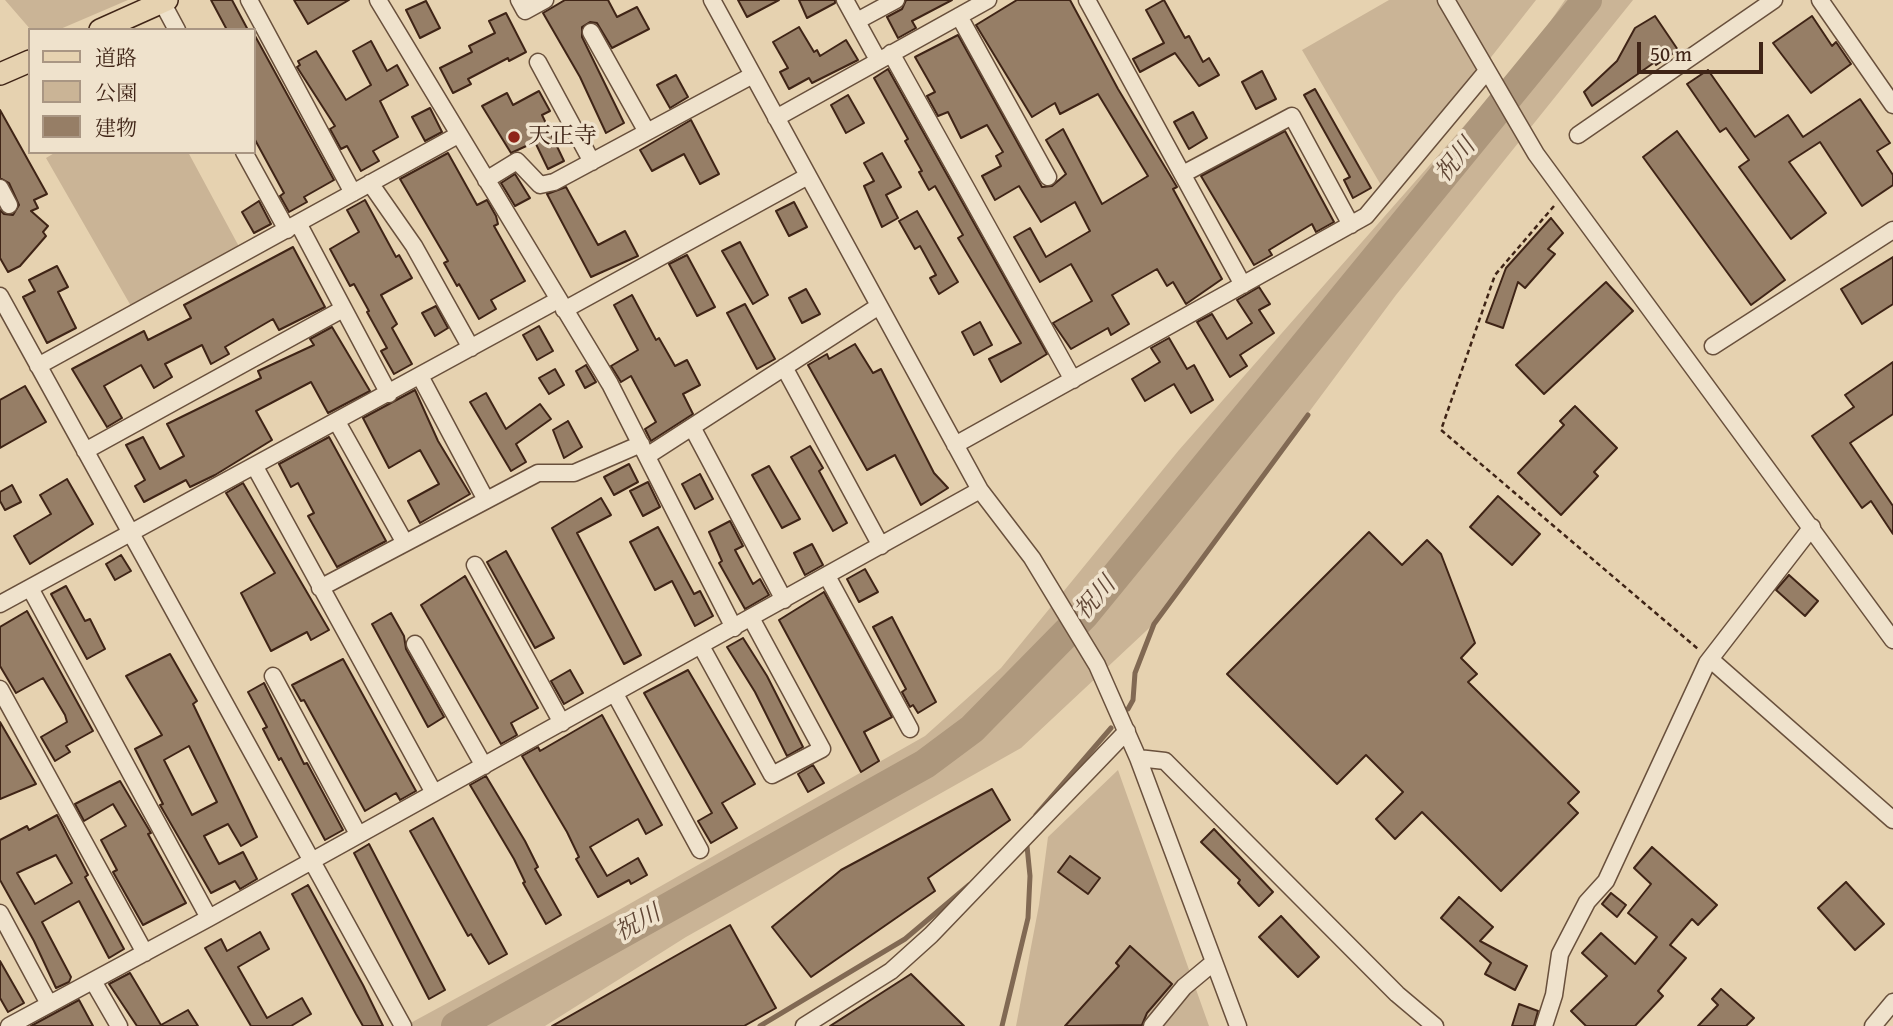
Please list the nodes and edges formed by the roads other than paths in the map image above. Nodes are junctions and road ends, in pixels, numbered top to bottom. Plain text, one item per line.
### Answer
1 (249, 0) edge
2 (378, 0) edge
3 (519, 0) edge
4 (545, 0) edge
5 (712, 0) edge
6 (845, 0) edge
7 (896, 0) edge
8 (988, 0) edge
9 (1087, 0) edge
10 (1446, 0) edge
11 (1774, 0) edge
12 (1820, 0) edge
13 (164, 1) edge
14 (959, 16) junction
15 (857, 22) junction
16 (104, 28) edge
17 (176, 28) edge
18 (591, 32) dead end
19 (885, 57) junction
20 (28, 62) edge
21 (538, 62) dead end
22 (0, 74) edge
23 (752, 75) junction
24 (1487, 75) junction
25 (1893, 104) edge
26 (776, 118) junction
27 (647, 132) junction
28 (458, 135) junction
29 (1578, 135) dead end
30 (245, 154) edge
31 (592, 162) junction
32 (1183, 174) junction
33 (808, 176) junction
34 (1048, 177) dead end
35 (486, 180) junction
36 (370, 183) junction
37 (0, 188) edge
38 (354, 193) junction
39 (9, 205) dead end
40 (1352, 225) junction
41 (292, 227) junction
42 (1893, 230) edge
43 (1243, 285) junction
44 (0, 296) edge
45 (561, 305) junction
46 (879, 306) junction
47 (343, 309) junction
48 (1713, 345) dead end
49 (471, 348) junction
50 (38, 366) junction
51 (784, 367) junction
52 (420, 376) junction
53 (1073, 380) junction
54 (389, 394) junction
55 (337, 422) junction
56 (692, 427) junction
57 (955, 445) junction
58 (644, 450) junction
59 (85, 451) junction
60 (255, 467) junction
61 (980, 490) junction
62 (486, 500) junction
63 (1811, 527) junction
64 (132, 535) junction
65 (405, 543) junction
66 (881, 546) junction
67 (475, 565) dead end
68 (827, 576) junction
69 (30, 588) junction
70 (320, 588) junction
71 (784, 600) junction
72 (0, 604) edge
73 (751, 618) junction
74 (734, 628) junction
75 (1893, 640) edge
76 (415, 644) dead end
77 (701, 646) junction
78 (1710, 659) junction
79 (273, 676) dead end
80 (0, 689) edge
81 (615, 694) junction
82 (562, 723) junction
83 (910, 729) dead end
84 (1127, 731) junction
85 (1138, 758) junction
86 (484, 766) junction
87 (434, 793) junction
88 (1893, 820) edge
89 (358, 834) junction
90 (700, 850) dead end
91 (310, 860) junction
92 (0, 912) edge
93 (209, 918) junction
94 (145, 953) junction
95 (1214, 962) junction
96 (93, 981) junction
97 (1893, 1002) edge
98 (49, 1004) junction
99 (14, 1025) edge
100 (119, 1026) edge
101 (403, 1026) edge
102 (804, 1026) edge
103 (1152, 1026) edge
104 (1238, 1026) edge
105 (1435, 1026) edge
106 (1544, 1026) edge
107 (1873, 1026) edge

1 - 38 street
2 - 28 street
3 - 4 street
5 - 23 street
6 - 15 street
7 - 15 street
8 - 14 street
9 - 32 street
10 - 24 street
11 - 29 street
12 - 25 street
13 - 16 main road
13 - 17 street
14 - 19 street
14 - 34 street
15 - 19 street
18 - 27 street
19 - 26 street
19 - 53 street
20 - 22 main road
21 - 31 street
23 - 26 street
23 - 27 street
24 - 40 street
24 - 63 street
26 - 33 street
27 - 31 street
28 - 35 street
28 - 36 street
30 - 41 street
31 - 35 street
32 - 40 street
32 - 43 street
33 - 45 street
33 - 46 street
35 - 45 street
36 - 38 street
36 - 49 street
37 - 39 street
38 - 41 street
40 - 43 street
41 - 47 street
41 - 50 street
42 - 48 street
43 - 53 street
44 - 50 street
45 - 49 street
45 - 58 street
46 - 51 street
46 - 57 street
47 - 54 street
47 - 59 street
49 - 52 street
50 - 59 street
51 - 56 street
51 - 66 street
52 - 54 street
52 - 62 street
53 - 57 street
54 - 55 street
55 - 60 street
55 - 65 street
56 - 58 street
56 - 71 street
57 - 61 street
58 - 62 street
58 - 74 street
59 - 64 street
60 - 64 street
60 - 70 street
61 - 66 street
61 - 84 street
62 - 65 street
63 - 75 street
63 - 78 street
64 - 69 street
64 - 91 street
65 - 70 street
66 - 68 street
67 - 82 street
68 - 71 street
68 - 83 street
69 - 72 street
69 - 93 street
70 - 87 street
71 - 73 street
73 - 74 street
73 - 77 street
74 - 77 street
76 - 86 street
77 - 81 street
78 - 88 street
78 - 106 street
79 - 89 street
80 - 94 street
81 - 82 street
81 - 90 street
82 - 86 street
84 - 85 street
84 - 102 street
85 - 95 street
85 - 105 street
86 - 87 street
87 - 89 street
89 - 91 street
91 - 93 street
91 - 101 street
92 - 98 street
93 - 94 street
94 - 96 street
95 - 103 street
95 - 104 street
96 - 98 street
96 - 100 street
97 - 107 street
98 - 99 street

